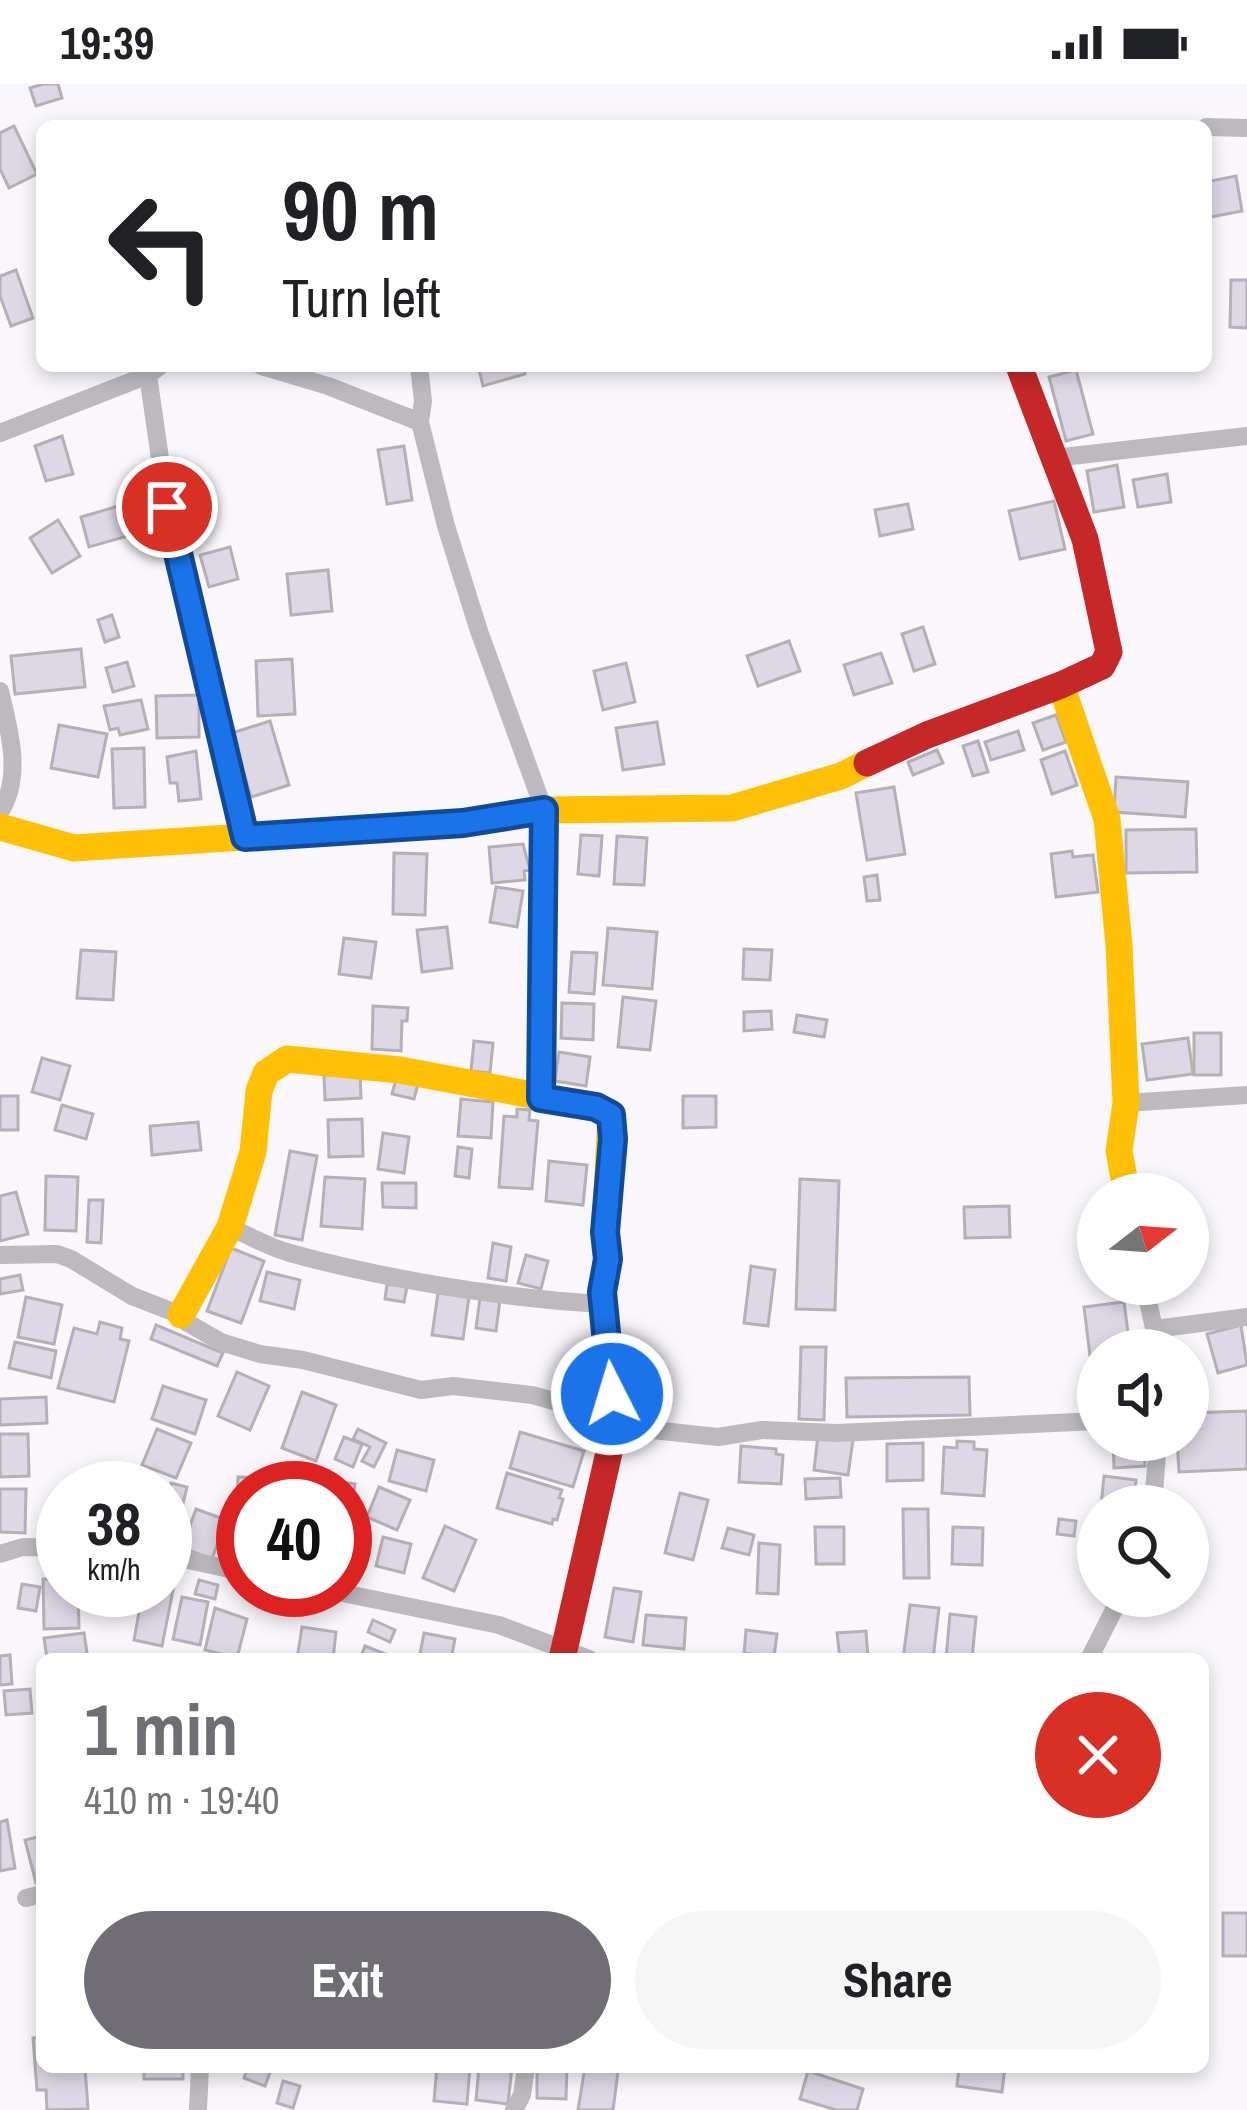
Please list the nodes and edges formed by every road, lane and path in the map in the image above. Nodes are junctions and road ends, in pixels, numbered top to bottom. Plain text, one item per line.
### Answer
1 (1212, 127) edge
2 (1247, 128) edge
3 (144, 372) edge
4 (151, 372) edge
5 (281, 372) edge
6 (419, 372) edge
7 (1021, 372) edge
8 (420, 422) junction
9 (0, 433) edge
10 (1247, 436) edge
11 (1054, 458) junction
12 (1060, 685) junction
13 (0, 691) edge
14 (544, 810) junction
15 (0, 812) edge
16 (0, 827) edge
17 (245, 837) junction
18 (1247, 1095) edge
19 (541, 1098) junction
20 (1126, 1103) junction
21 (1123, 1173) edge
22 (230, 1227) junction
23 (0, 1255) edge
24 (603, 1304) junction
25 (1149, 1305) edge
26 (181, 1315) junction
27 (1247, 1317) edge
28 (1155, 1329) joint
29 (1077, 1422) edge
30 (615, 1426) junction
31 (36, 1547) edge
32 (0, 1554) edge
33 (372, 1599) edge
34 (1110, 1617) edge
35 (565, 1653) edge
36 (573, 1653) edge
37 (1092, 1653) edge
38 (200, 2073) edge
39 (525, 2073) edge
40 (198, 2110) edge
41 (514, 2110) edge

1 - 2 street
3 - 9 street
4 - 17 street
5 - 8 street
6 - 8 street
7 - 11 street
8 - 14 street
10 - 11 street
11 - 12 street
12 - 14 street
12 - 20 street
13 - 15 street
14 - 17 street
14 - 19 street
16 - 17 street
18 - 20 street
19 - 22 street
19 - 24 street
20 - 21 street
22 - 24 street
22 - 26 street
23 - 26 street
24 - 30 street
25 - 28 street
26 - 30 street
27 - 28 street
29 - 30 street
30 - 36 street
31 - 32 street
33 - 35 street
34 - 37 street
38 - 40 street
39 - 41 street

